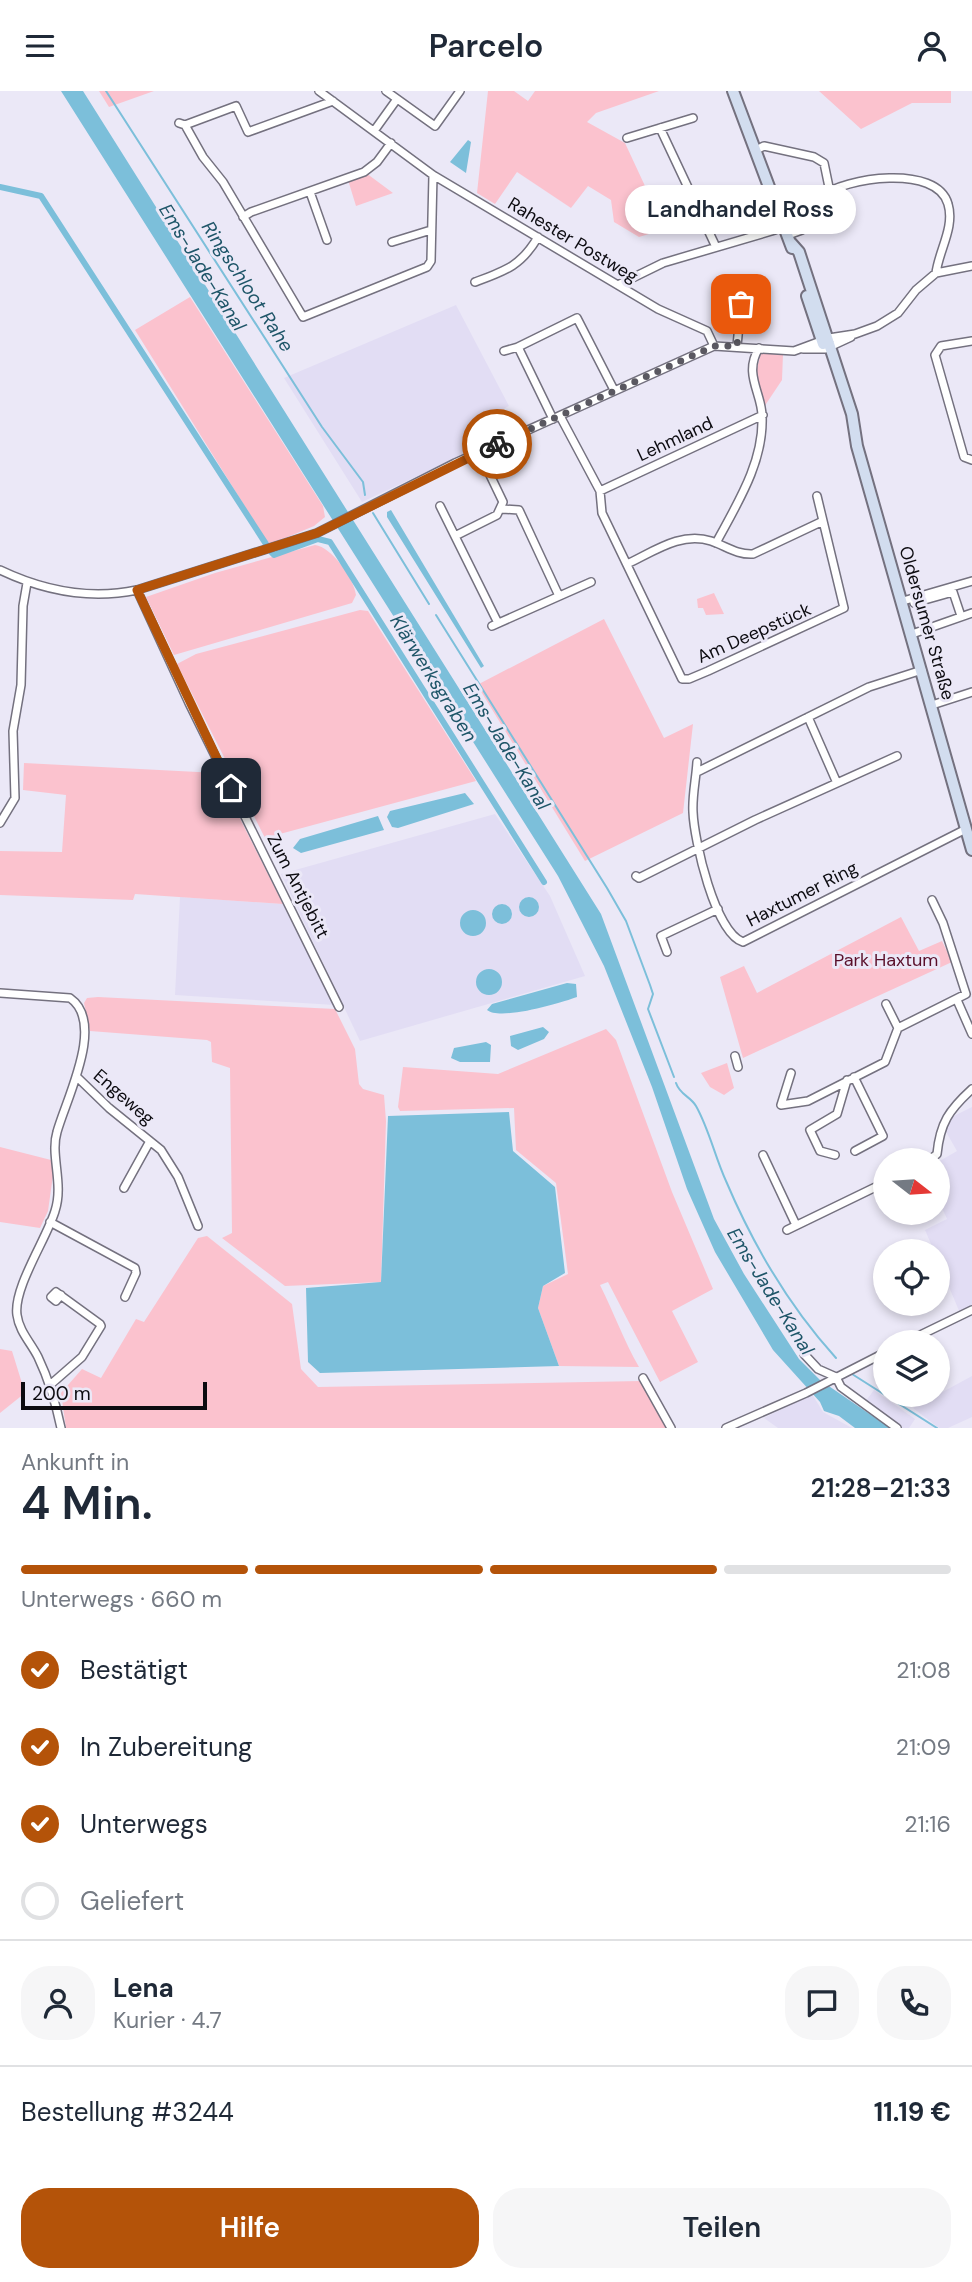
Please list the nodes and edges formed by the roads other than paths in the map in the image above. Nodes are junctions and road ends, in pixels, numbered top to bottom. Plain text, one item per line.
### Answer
1 (319, 91) edge
2 (386, 91) edge
3 (460, 91) edge
4 (733, 91) edge
5 (397, 99) junction
6 (333, 101) junction
7 (693, 118) dead end
8 (660, 128) junction
9 (374, 131) junction
10 (627, 138) dead end
11 (391, 143) junction
12 (756, 149) junction
13 (433, 175) junction
14 (310, 192) junction
15 (830, 192) junction
16 (243, 217) junction
17 (430, 230) junction
18 (775, 230) dead end
19 (538, 237) junction
20 (790, 239) junction
21 (327, 240) dead end
22 (392, 242) dead end
23 (716, 247) junction
24 (972, 266) edge
25 (936, 273) junction
26 (475, 282) dead end
27 (618, 285) junction
28 (741, 304) dead end
29 (972, 341) edge
30 (827, 344) junction
31 (714, 346) junction
32 (737, 346) junction
33 (518, 347) junction
34 (759, 348) junction
35 (504, 351) dead end
36 (614, 390) junction
37 (762, 415) junction
38 (557, 417) junction
39 (479, 452) junction
40 (972, 460) edge
41 (600, 491) junction
42 (817, 496) dead end
43 (440, 506) dead end
44 (502, 509) junction
45 (823, 521) junction
46 (455, 536) junction
47 (716, 543) junction
48 (627, 565) junction
49 (0, 569) edge
50 (972, 581) edge
51 (590, 582) dead end
52 (27, 583) junction
53 (137, 590) junction
54 (559, 596) junction
55 (908, 602) junction
56 (972, 613) edge
57 (961, 617) junction
58 (912, 634) junction
59 (922, 670) junction
60 (972, 692) edge
61 (932, 705) junction
62 (808, 717) junction
63 (897, 755) dead end
64 (697, 762) dead end
65 (697, 772) junction
66 (837, 783) junction
67 (0, 823) edge
68 (970, 839) edge
69 (698, 850) junction
70 (636, 876) dead end
71 (932, 900) dead end
72 (718, 909) junction
73 (667, 952) dead end
74 (0, 993) edge
75 (957, 1000) junction
76 (886, 1005) dead end
77 (339, 1007) dead end
78 (898, 1028) junction
79 (972, 1034) edge
80 (735, 1056) dead end
81 (738, 1067) dead end
82 (791, 1073) dead end
83 (77, 1077) junction
84 (850, 1078) junction
85 (972, 1089) edge
86 (150, 1141) junction
87 (938, 1148) edge
88 (855, 1151) dead end
89 (762, 1155) dead end
90 (835, 1155) dead end
91 (124, 1188) dead end
92 (873, 1188) edge
93 (50, 1222) junction
94 (796, 1225) junction
95 (198, 1226) dead end
96 (787, 1230) dead end
97 (61, 1295) dead end
98 (125, 1297) dead end
99 (972, 1310) edge
100 (931, 1330) edge
101 (804, 1354) dead end
102 (873, 1359) edge
103 (643, 1378) dead end
104 (833, 1379) junction
105 (50, 1385) junction
106 (61, 1428) edge
107 (671, 1428) edge
108 (726, 1428) edge
109 (897, 1428) edge

1 - 6 street, Rahester Postweg
2 - 5 street
3 - 5 street
4 - 12 main road, Oldersumer Straße
5 - 9 street
6 - 9 street, Rahester Postweg
6 - 16 street
7 - 8 street
8 - 10 street
8 - 23 street
9 - 11 street, Rahester Postweg
11 - 13 street, Rahester Postweg
11 - 14 street
12 - 15 street
12 - 20 main road, Oldersumer Straße
13 - 17 street
13 - 19 street, Rahester Postweg
14 - 16 street
14 - 21 street
15 - 20 street
15 - 25 street
16 - 17 street
17 - 22 street
18 - 23 street
19 - 26 street
19 - 27 street, Rahester Postweg
20 - 30 main road, Oldersumer Straße
23 - 27 street
24 - 25 street
25 - 30 street
27 - 31 street, Rahester Postweg
28 - 32 street
29 - 40 street
30 - 34 street
30 - 55 main road, Oldersumer Straße
31 - 32 street
31 - 36 street
32 - 34 street
33 - 35 street
33 - 36 street
33 - 38 street, Am Deepstück
34 - 37 street
36 - 38 street
37 - 41 street, Lehmland
37 - 47 street
38 - 39 street
38 - 41 street, Am Deepstück
39 - 44 street
39 - 53 street
41 - 48 street, Am Deepstück
42 - 45 street, Am Deepstück
43 - 46 street
44 - 46 street
44 - 54 street
45 - 47 street
45 - 48 street, Am Deepstück
46 - 54 street
47 - 48 street
49 - 52 street
50 - 55 street
51 - 54 street
52 - 53 street
52 - 67 street
53 - 77 street, Zum Antjebitt
55 - 57 street
55 - 58 main road, Oldersumer Straße
56 - 57 street
57 - 58 street
58 - 59 main road, Oldersumer Straße
59 - 61 main road, Oldersumer Straße
59 - 62 street
60 - 61 street
61 - 68 main road, Oldersumer Straße
62 - 65 street
62 - 66 street
63 - 66 street
64 - 65 street, Haxtumer Ring
65 - 69 street, Haxtumer Ring
66 - 69 street
68 - 72 street, Haxtumer Ring
69 - 70 street
69 - 72 street, Haxtumer Ring
71 - 75 street
72 - 73 street
74 - 83 street
75 - 78 street
75 - 79 street
76 - 78 street
78 - 84 street
80 - 81 street
82 - 84 street
83 - 86 street, Engeweg
83 - 93 street
84 - 88 street
84 - 90 street
85 - 87 street
86 - 91 street, Engeweg
86 - 95 street, Engeweg
89 - 94 street
92 - 94 street
93 - 98 street
93 - 105 street
94 - 96 street
97 - 105 street
99 - 100 street
101 - 104 street
102 - 104 street
103 - 107 street
104 - 108 street
104 - 109 street
105 - 106 street

